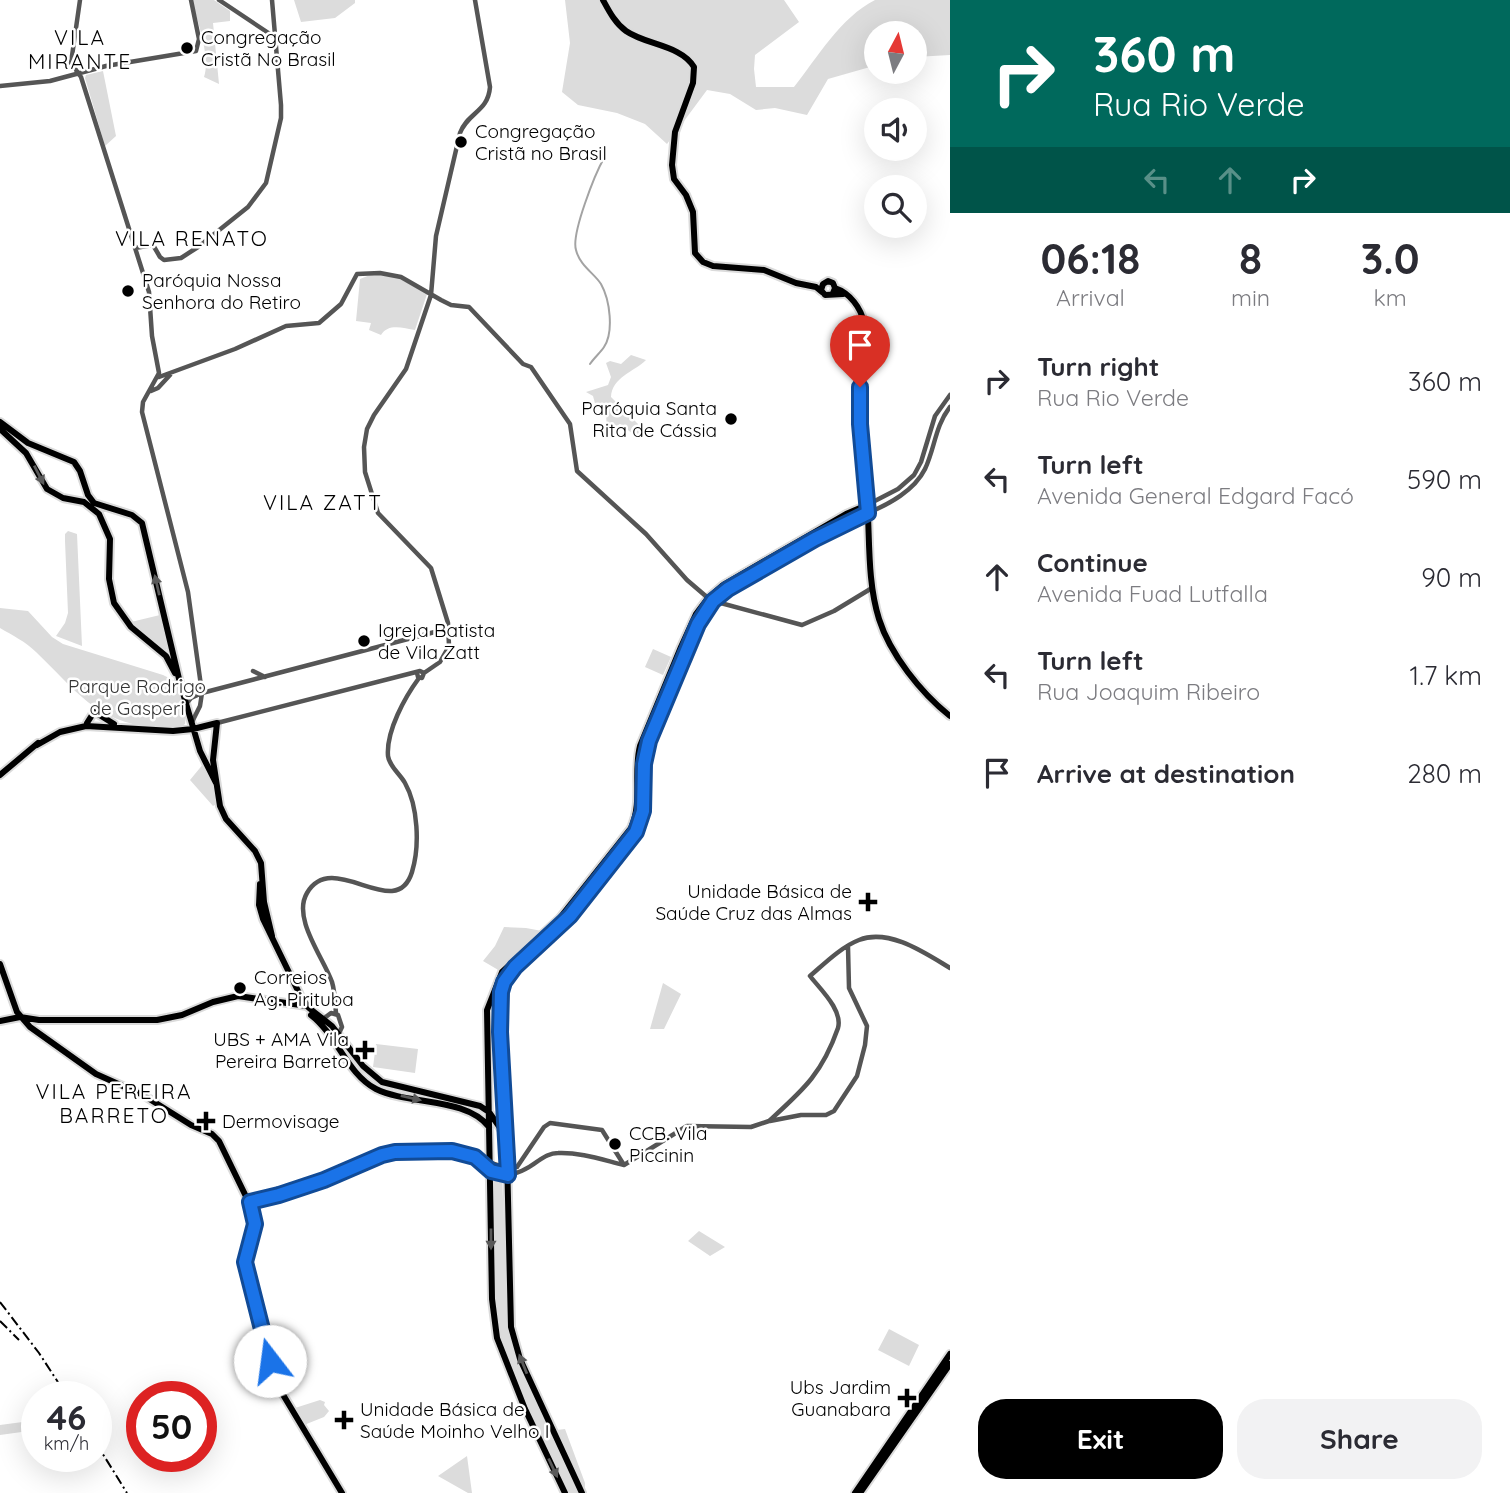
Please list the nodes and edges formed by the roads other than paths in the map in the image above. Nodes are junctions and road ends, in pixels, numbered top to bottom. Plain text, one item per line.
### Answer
1 (80, 0) edge
2 (191, 0) edge
3 (219, 0) edge
4 (272, 0) edge
5 (475, 0) edge
6 (603, 0) edge
7 (273, 37) junction
8 (80, 76) junction
9 (0, 86) edge
10 (135, 248) junction
11 (822, 288) junction
12 (834, 290) junction
13 (431, 295) junction
14 (178, 369) junction
15 (170, 375) junction
16 (160, 378) junction
17 (150, 392) junction
18 (950, 395) edge
19 (950, 407) edge
20 (0, 422) edge
21 (0, 429) edge
22 (85, 486) junction
23 (866, 488) junction
24 (898, 489) junction
25 (901, 495) junction
26 (73, 499) junction
27 (867, 505) junction
28 (110, 510) junction
29 (868, 513) junction
30 (846, 514) junction
31 (103, 519) junction
32 (819, 533) junction
33 (873, 587) junction
34 (715, 598) junction
35 (450, 628) junction
36 (172, 652) junction
37 (164, 655) junction
38 (253, 671) dead end
39 (418, 676) junction
40 (178, 677) junction
41 (266, 678) junction
42 (202, 693) junction
43 (187, 699) junction
44 (189, 713) junction
45 (950, 716) edge
46 (87, 723) junction
47 (114, 723) junction
48 (217, 723) junction
49 (133, 728) junction
50 (195, 729) junction
51 (177, 731) junction
52 (37, 745) junction
53 (214, 753) junction
54 (201, 755) junction
55 (0, 775) edge
56 (216, 783) junction
57 (848, 947) junction
58 (0, 964) edge
59 (950, 968) edge
60 (305, 1007) junction
61 (336, 1013) junction
62 (22, 1019) junction
63 (39, 1020) junction
64 (0, 1021) edge
65 (322, 1021) junction
66 (35, 1031) junction
67 (336, 1037) junction
68 (488, 1091) junction
69 (476, 1105) junction
70 (781, 1110) junction
71 (489, 1112) junction
72 (782, 1119) junction
73 (769, 1121) junction
74 (490, 1128) junction
75 (506, 1136) junction
76 (491, 1143) junction
77 (501, 1156) junction
78 (475, 1157) junction
79 (491, 1162) junction
80 (624, 1165) junction
81 (517, 1167) junction
82 (491, 1171) junction
83 (508, 1172) junction
84 (522, 1172) junction
85 (250, 1202) junction
86 (950, 1354) edge
87 (950, 1364) edge
88 (342, 1493) edge
89 (565, 1493) edge
90 (582, 1493) edge
91 (855, 1493) edge
92 (860, 1493) edge

1 - 8 street
2 - 8 street
3 - 7 street
4 - 7 street
5 - 13 street
6 - 11 main road
7 - 10 street
8 - 9 street
8 - 10 street
10 - 16 street
11 - 12 main road
11 - 12 main road
12 - 23 main road
13 - 14 street
13 - 34 street
13 - 35 street
14 - 15 street
14 - 16 street
15 - 16 street
15 - 17 street
16 - 17 street
17 - 42 street
18 - 24 street
19 - 25 street
20 - 22 main road
21 -> 26 main road
22 - 26 main road
22 - 28 main road
23 - 27 main road
23 - 30 main road
24 - 25 street
24 - 27 street
25 - 29 street
26 - 31 main road
27 - 29 main road
27 - 30 main road
28 - 31 main road
36 -> 28 main road
29 - 32 main road
29 - 33 main road
30 - 32 main road
31 - 37 main road
32 - 34 main road
33 - 34 street
33 - 45 main road
34 - 68 main road
34 - 75 main road
35 - 39 street
35 - 41 street
36 - 37 main road
36 - 40 main road
37 - 40 main road
38 - 41 street
39 - 48 street
39 - 61 street
40 - 43 main road
41 - 42 street
42 - 43 street
42 - 50 street
43 - 44 main road
44 - 50 main road
44 - 51 main road
46 - 47 main road
46 - 47 main road
46 - 52 main road
47 - 49 main road
48 - 50 main road
48 - 53 main road
49 - 51 main road
49 - 52 main road
50 - 51 main road
50 - 54 main road
52 - 55 main road
53 - 54 main road
53 - 56 main road
54 - 56 main road
56 - 60 main road
57 - 59 street
57 - 70 street
57 - 72 street
58 - 62 main road
60 - 63 main road
60 - 65 main road
61 - 65 street
61 - 67 street
62 - 63 main road
62 - 64 main road
62 - 66 main road
63 - 66 main road
65 - 67 main road
66 - 85 main road
67 - 69 main road
67 -> 74 main road
68 - 69 main road
68 - 71 main road
69 - 71 main road
70 - 72 street
70 - 73 street
71 - 74 main road
71 - 75 main road
72 - 73 street
73 - 80 street
74 - 76 main road
75 - 77 main road
76 - 77 main road
76 - 79 main road
77 - 83 main road
78 - 79 street
78 - 82 street
78 - 85 street
79 - 82 main road
79 - 83 street
80 - 81 street
80 - 84 street
81 - 83 street
81 - 84 street
82 - 83 street
82 -> 89 main road
83 - 84 street
90 -> 83 main road
85 - 88 main road
86 - 91 main road
87 - 92 main road

